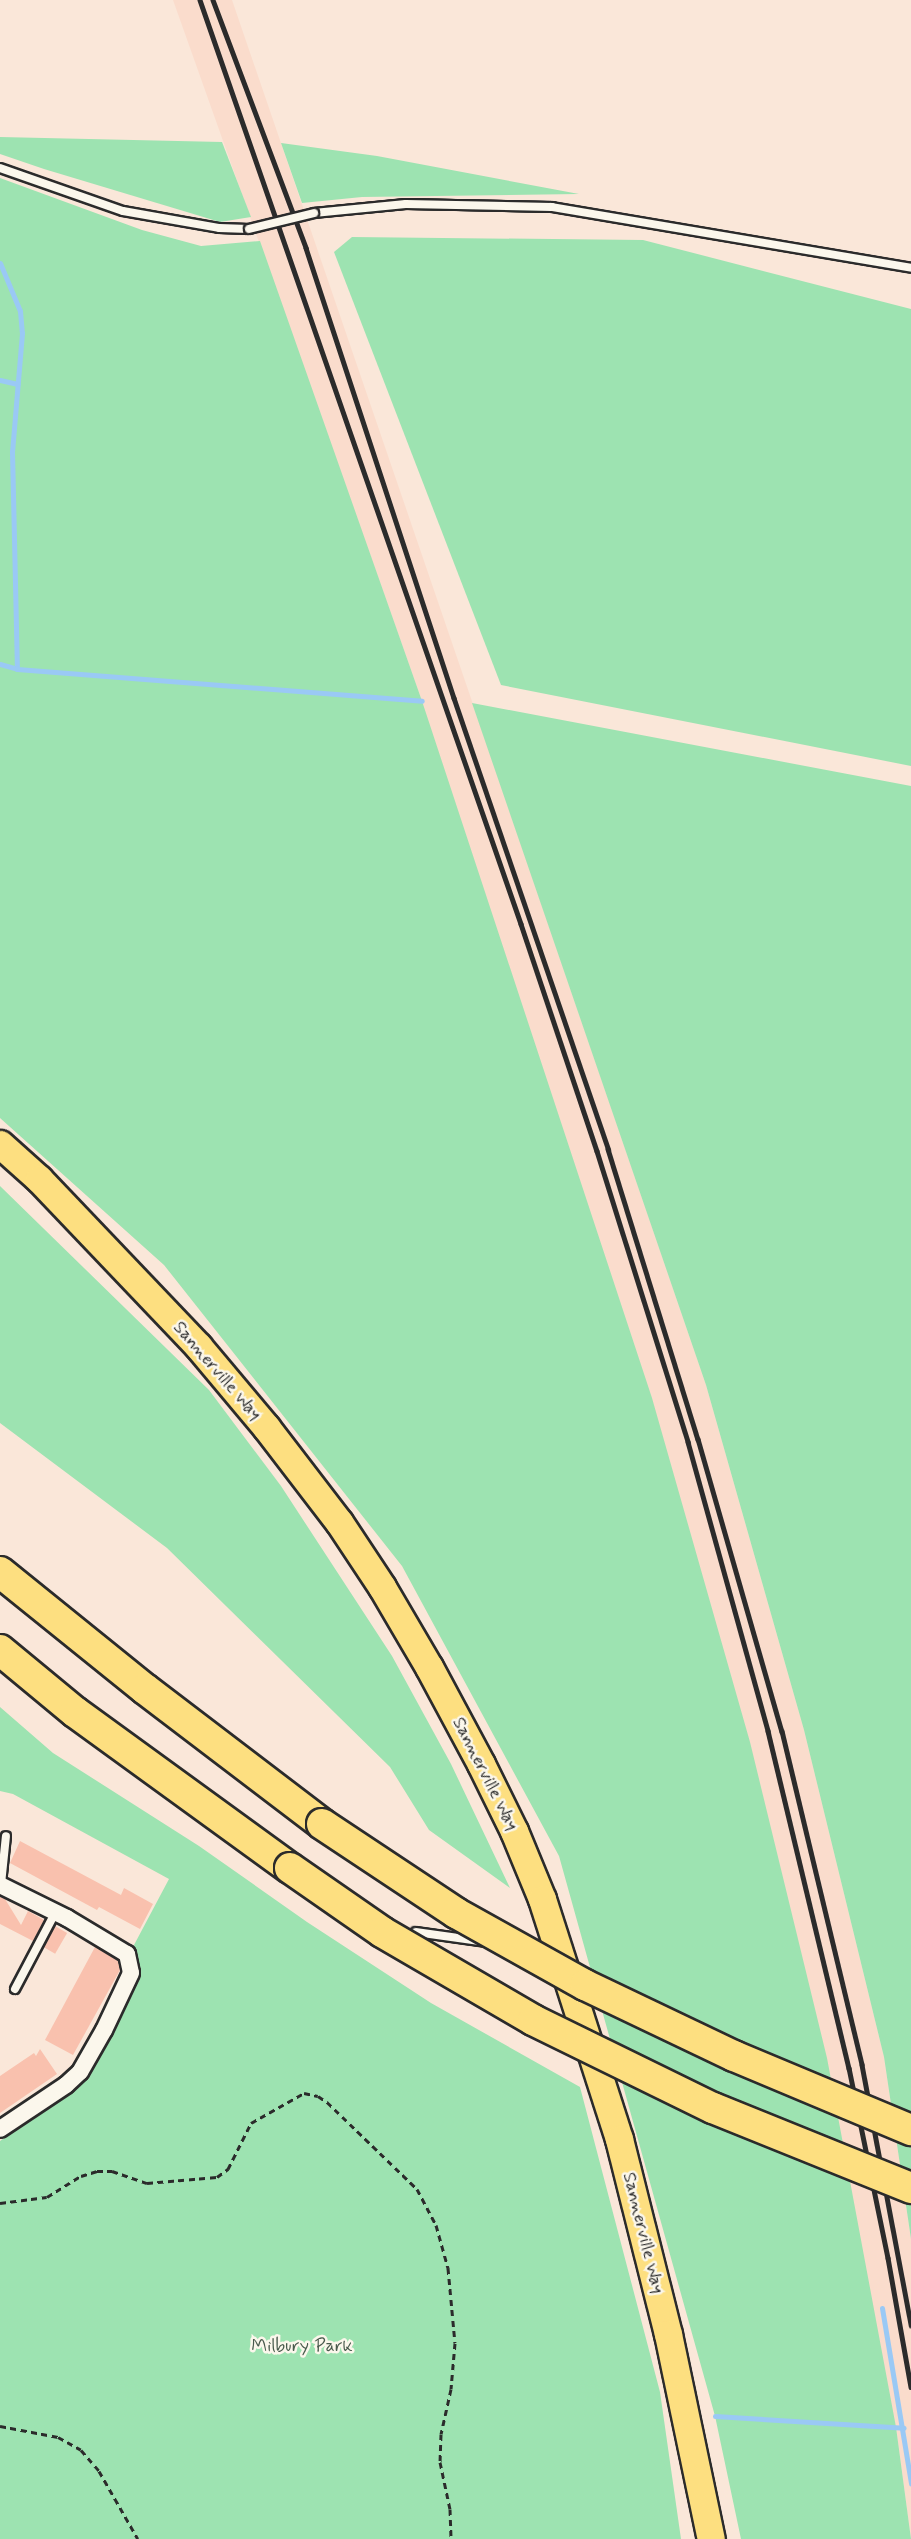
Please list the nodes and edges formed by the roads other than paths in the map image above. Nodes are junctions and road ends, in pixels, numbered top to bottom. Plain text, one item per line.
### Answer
1 (0, 168) edge
2 (911, 268) edge
3 (0, 1144) edge
4 (0, 1572) edge
5 (0, 1650) edge
6 (6, 1836) dead end
7 (1, 1884) edge
8 (55, 1913) junction
9 (416, 1932) dead end
10 (560, 1953) junction
11 (15, 1989) dead end
12 (0, 2130) edge
13 (911, 2130) edge
14 (911, 2188) edge
15 (711, 2539) edge

1 - 2 lane, bridge
3 - 10 main road, Sannerville Way
4 - 13 highway, bridge
5 - 14 highway, bridge
6 - 7 lane
7 - 8 street
8 - 11 lane
8 - 12 street
9 - 10 lane
10 - 15 main road, Sannerville Way

